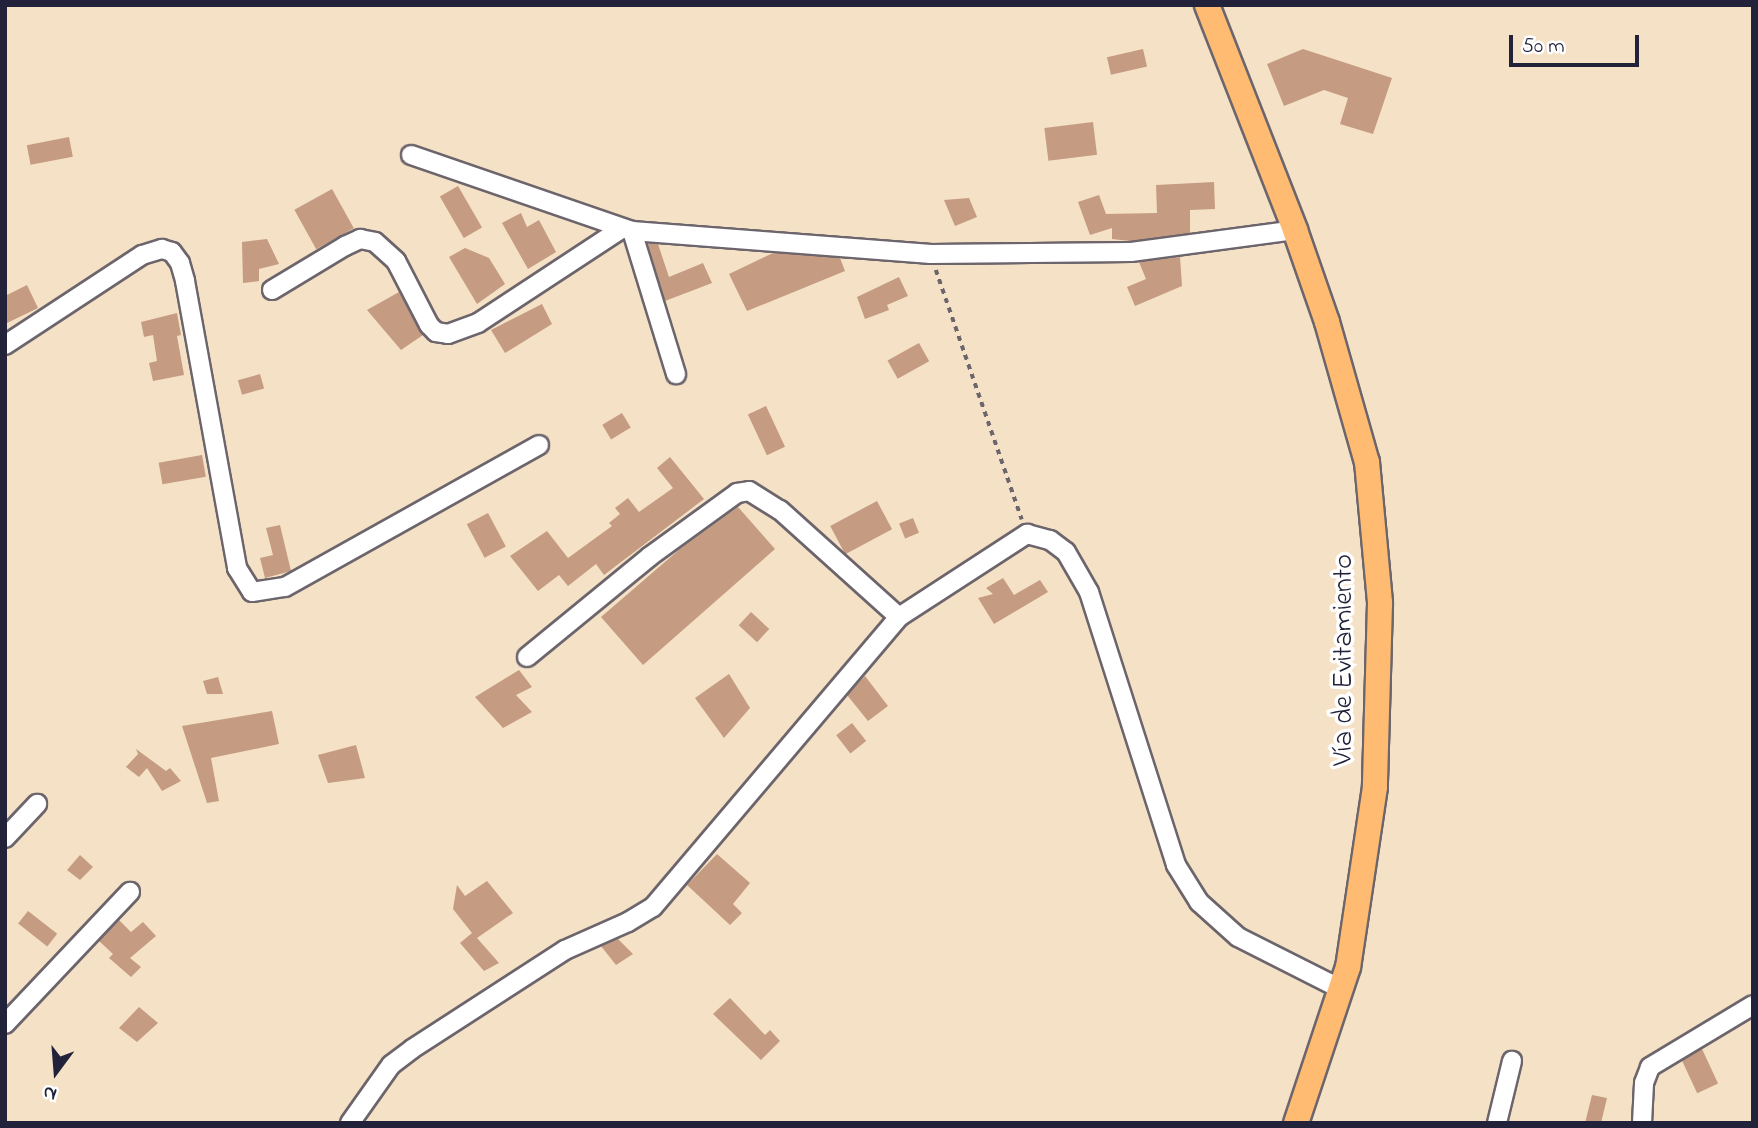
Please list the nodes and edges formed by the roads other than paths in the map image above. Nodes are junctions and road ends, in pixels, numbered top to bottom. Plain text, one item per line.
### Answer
1 (1207, 5) edge
2 (411, 155) dead end
3 (626, 230) junction
4 (1295, 230) junction
5 (272, 290) dead end
6 (5, 345) edge
7 (676, 374) dead end
8 (539, 445) dead end
9 (899, 617) junction
10 (527, 657) dead end
11 (37, 804) dead end
12 (5, 838) edge
13 (130, 891) dead end
14 (1341, 989) junction
15 (1753, 1006) edge
16 (5, 1024) edge
17 (1512, 1061) dead end
18 (350, 1123) edge
19 (1296, 1123) edge
20 (1498, 1123) edge
21 (1642, 1123) edge

1 - 4 highway, Vía de Evitamiento
2 - 3 street
3 - 4 street
3 - 5 street
3 - 7 street
4 - 14 highway, Vía de Evitamiento
6 - 8 street
9 - 10 street
9 - 14 street
9 - 18 street
11 - 12 street
13 - 16 street
14 - 19 highway, Vía de Evitamiento
15 - 21 street
17 - 20 street

